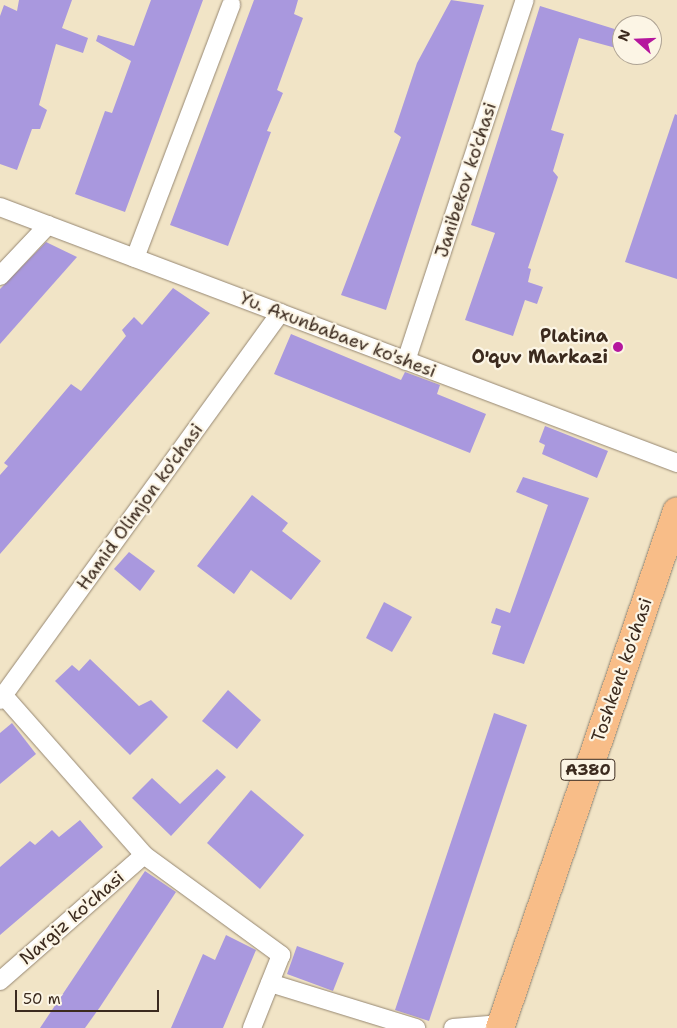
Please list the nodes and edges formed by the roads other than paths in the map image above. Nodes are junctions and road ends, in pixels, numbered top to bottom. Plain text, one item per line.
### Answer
1 (525, 0) edge
2 (231, 5) dead end
3 (0, 207) edge
4 (48, 225) junction
5 (136, 258) junction
6 (0, 276) edge
7 (280, 313) junction
8 (406, 361) junction
9 (677, 463) edge
10 (677, 511) edge
11 (2, 698) edge
12 (144, 855) junction
13 (0, 981) edge
14 (270, 983) junction
15 (500, 1026) edge
16 (252, 1028) edge
17 (416, 1028) edge
18 (453, 1028) edge

1 - 8 street, Janibekov ko'chasi
2 - 5 street
3 - 4 street, Yu. Axunbabaev ko'shesi
4 - 5 street, Yu. Axunbabaev ko'shesi
4 - 6 street
5 - 7 street, Yu. Axunbabaev ko'shesi
7 - 8 street, Yu. Axunbabaev ko'shesi
7 - 11 street, Hamid Olimjon ko'chasi
8 - 9 street, Yu. Axunbabaev ko'shesi
10 - 15 highway, Toshkent ko'chasi / A380
11 - 12 street
12 - 13 street, Nargiz ko'chasi
12 - 14 street
14 - 16 street
14 - 17 street
15 - 18 street

